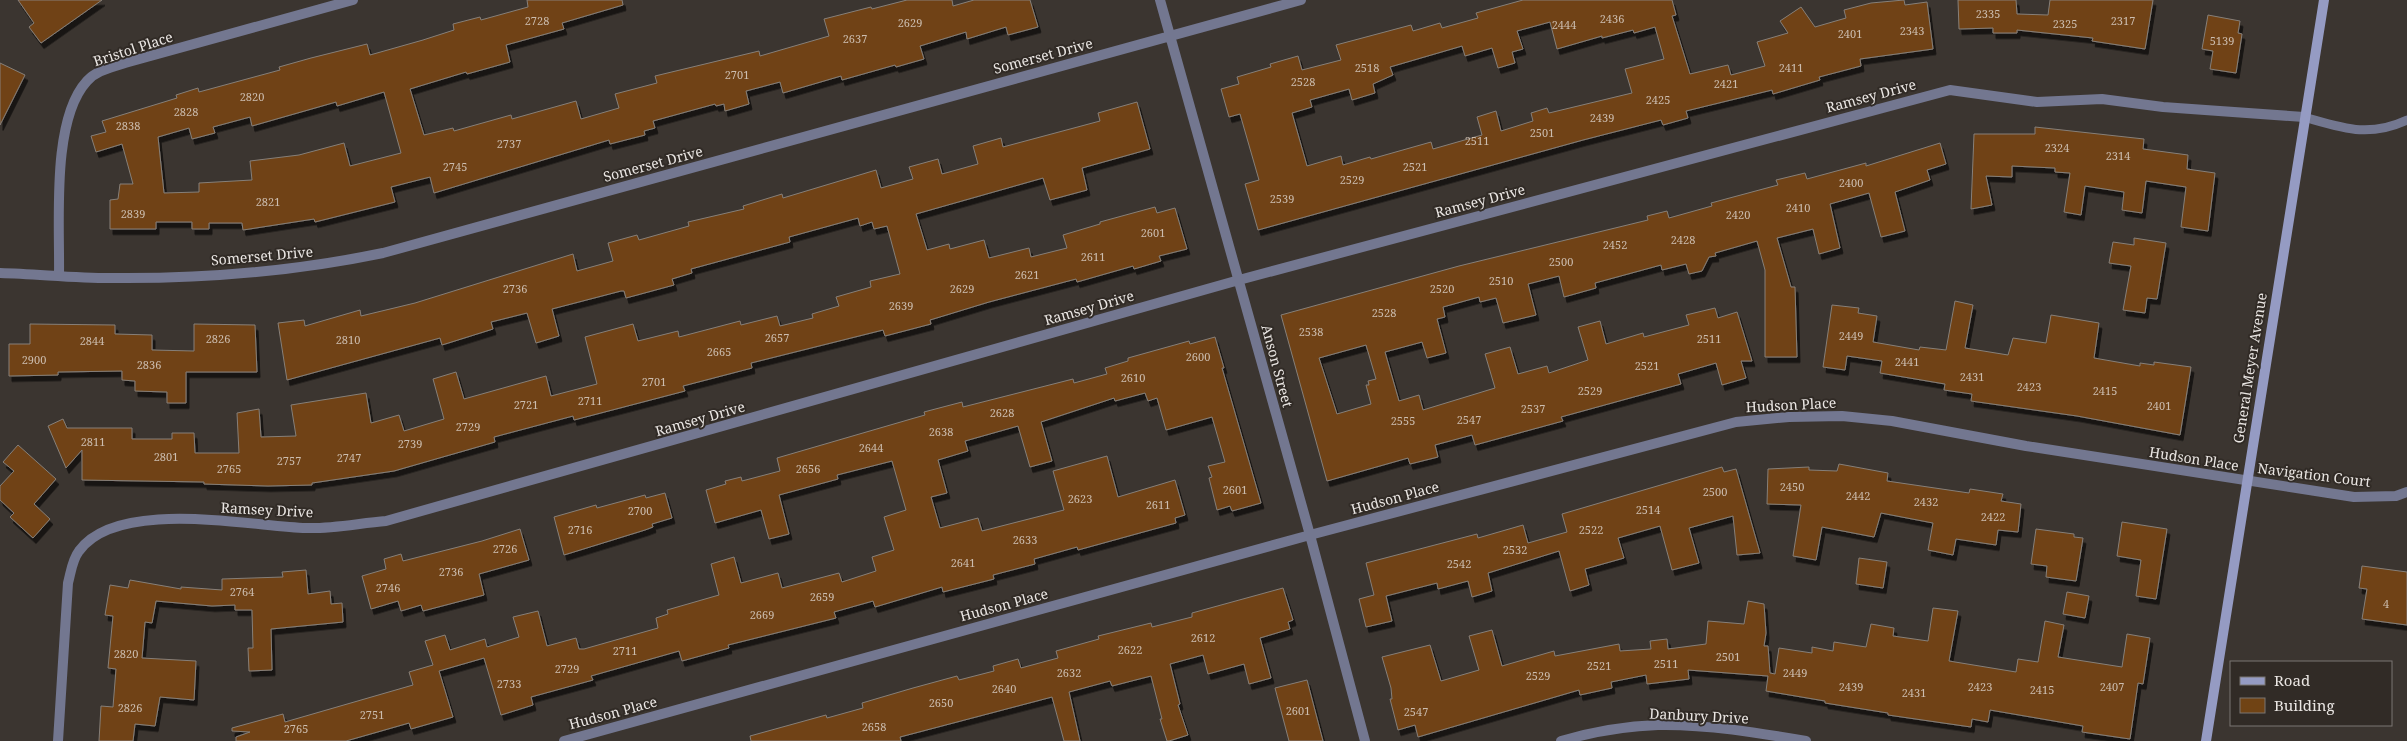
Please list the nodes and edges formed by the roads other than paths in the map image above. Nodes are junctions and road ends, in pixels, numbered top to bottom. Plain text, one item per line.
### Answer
1 (352, 0) edge
2 (1160, 0) edge
3 (1301, 0) edge
4 (2324, 0) edge
5 (1170, 35) junction
6 (2304, 116) junction
7 (2407, 120) edge
8 (0, 273) edge
9 (59, 275) junction
10 (1239, 280) junction
11 (2246, 482) junction
12 (2407, 492) edge
13 (1310, 535) junction
14 (58, 741) edge
15 (564, 741) edge
16 (1365, 741) edge
17 (1561, 741) edge
18 (1806, 741) edge
19 (2206, 741) edge

1 - 9 street, Bristol Place
2 - 5 street, Anson Street
3 - 5 street, Somerset Drive
4 - 6 main road, General Meyer Avenue
5 - 9 street, Somerset Drive
5 - 10 street, Anson Street
6 - 7 lane
6 - 10 street, Ramsey Drive
6 - 11 main road, General Meyer Avenue
8 - 9 street, Somerset Drive
10 - 13 street, Anson Street
10 - 14 street, Ramsey Drive
11 - 12 street, Navigation Court
11 - 13 street, Hudson Place
11 - 19 main road, General Meyer Avenue
13 - 15 street, Hudson Place
13 - 16 street, Anson Street
17 - 18 street, Danbury Drive

